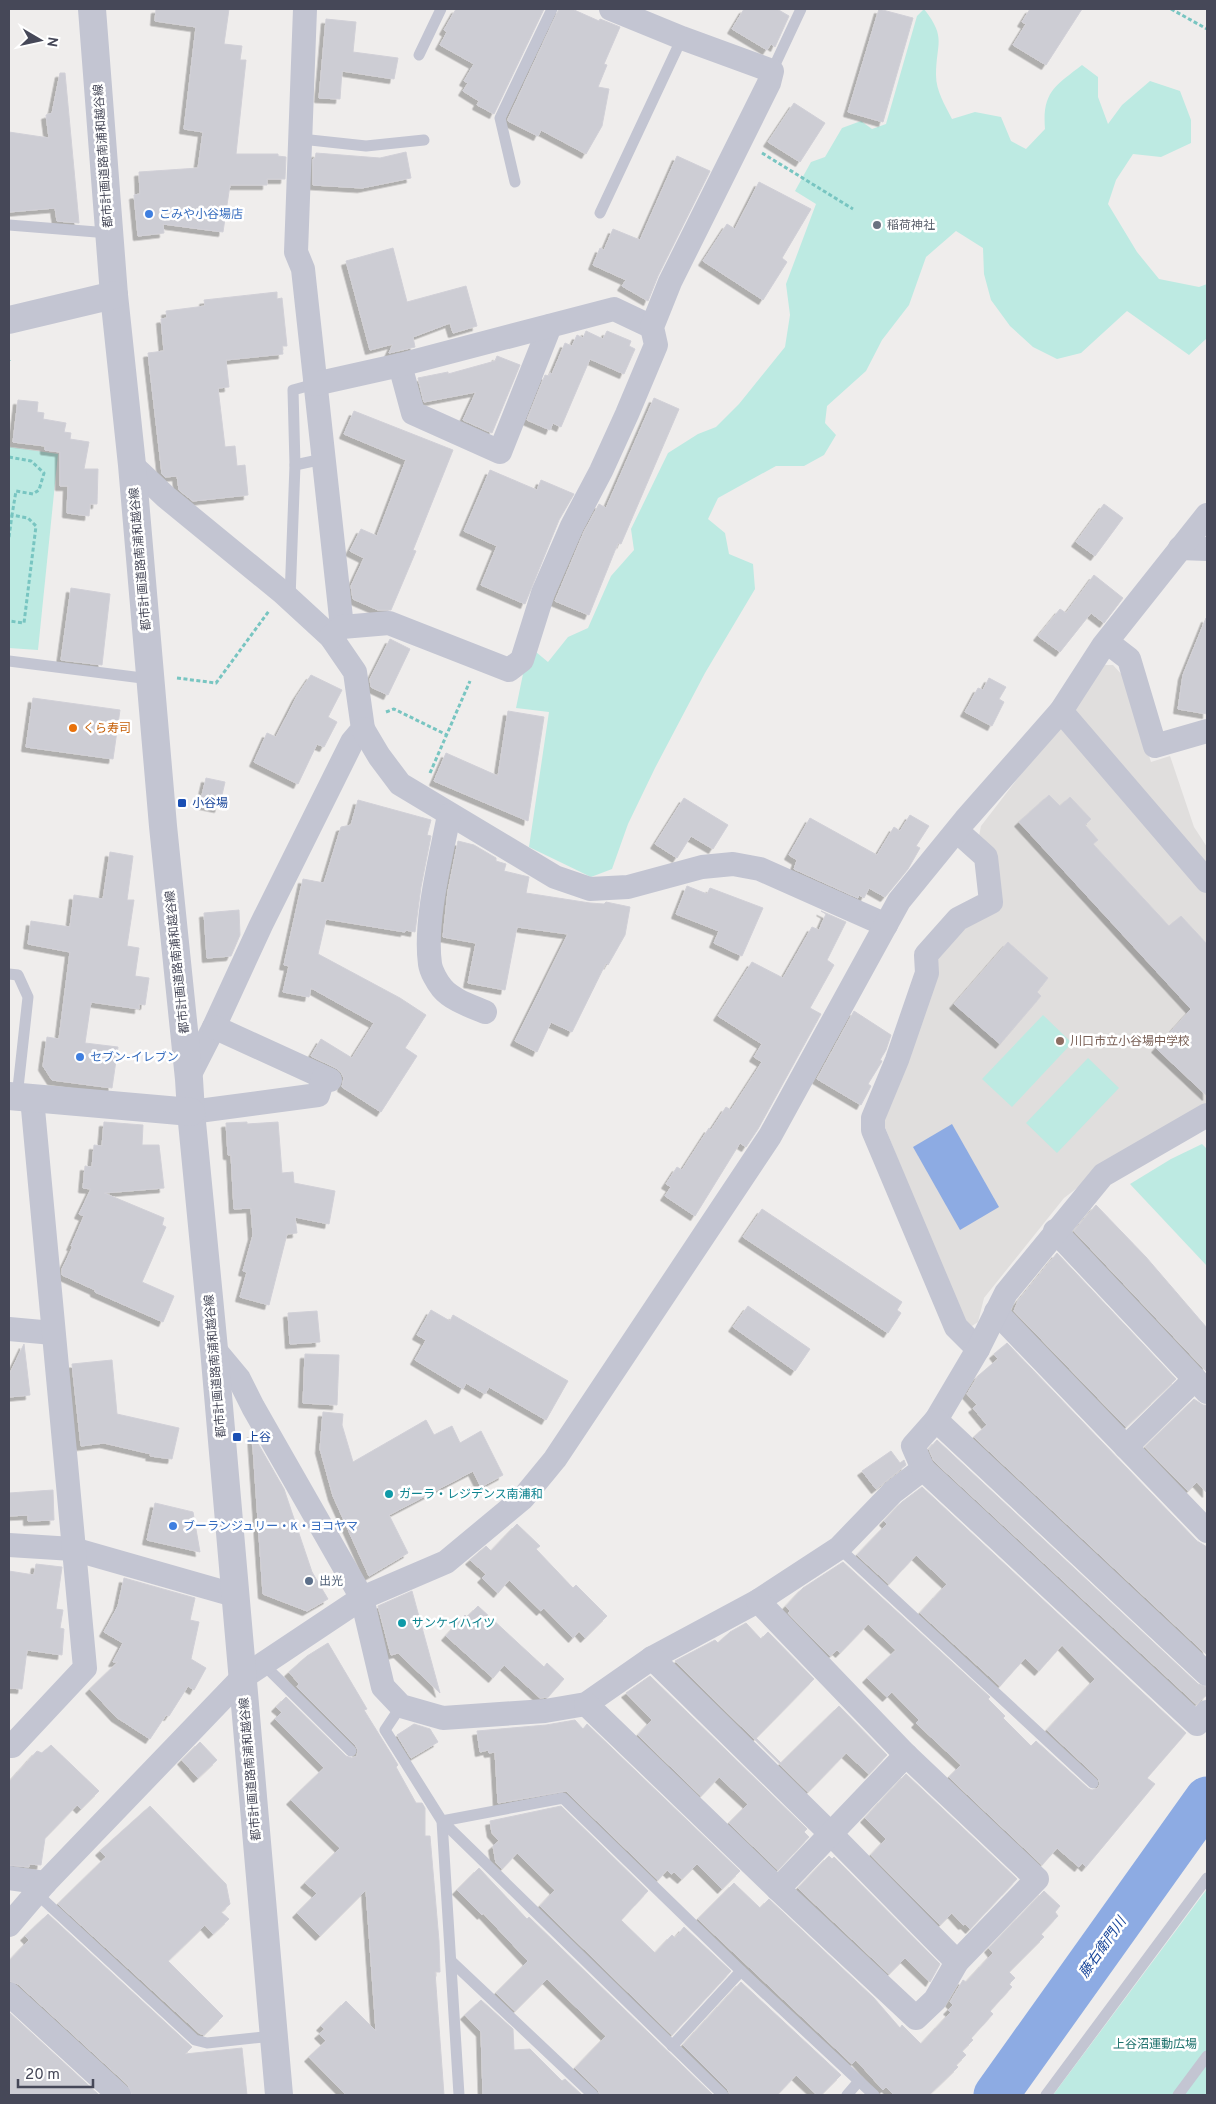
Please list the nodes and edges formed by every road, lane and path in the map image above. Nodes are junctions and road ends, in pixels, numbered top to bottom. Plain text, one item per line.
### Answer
1 (92, 9) edge
2 (304, 9) edge
3 (441, 9) edge
4 (552, 9) edge
5 (612, 9) edge
6 (801, 9) edge
7 (1171, 9) edge
8 (1207, 29) edge
9 (682, 38) junction
10 (419, 55) dead end
11 (772, 71) junction
12 (300, 139) junction
13 (424, 140) dead end
14 (740, 140) junction
15 (515, 182) dead end
16 (853, 209) dead end
17 (600, 213) dead end
18 (9, 225) edge
19 (109, 233) junction
20 (114, 295) junction
21 (9, 320) edge
22 (550, 326) junction
23 (652, 328) junction
24 (400, 365) junction
25 (316, 384) junction
26 (9, 457) edge
27 (323, 459) junction
28 (132, 465) junction
29 (295, 465) junction
30 (12, 515) junction
31 (1207, 515) edge
32 (9, 537) edge
33 (1180, 548) junction
34 (1207, 548) edge
35 (286, 596) junction
36 (9, 621) edge
37 (337, 632) junction
38 (1107, 642) junction
39 (480, 658) junction
40 (9, 661) edge
41 (150, 677) junction
42 (1061, 711) junction
43 (362, 725) junction
44 (1207, 731) edge
45 (447, 735) junction
46 (419, 797) junction
47 (449, 815) junction
48 (957, 831) junction
49 (1207, 881) edge
50 (886, 925) junction
51 (9, 974) edge
52 (485, 1012) dead end
53 (214, 1027) junction
54 (189, 1076) junction
55 (19, 1097) edge
56 (191, 1112) junction
57 (1207, 1115) edge
58 (1054, 1232) junction
59 (996, 1312) junction
60 (9, 1329) edge
61 (53, 1333) junction
62 (214, 1349) junction
63 (978, 1349) junction
64 (1201, 1386) edge
65 (936, 1420) junction
66 (1126, 1447) junction
67 (923, 1469) junction
68 (1207, 1531) edge
69 (9, 1545) edge
70 (839, 1548) junction
71 (73, 1549) junction
72 (234, 1595) junction
73 (362, 1598) junction
74 (758, 1601) junction
75 (652, 1658) junction
76 (252, 1671) junction
77 (1207, 1674) edge
78 (586, 1704) junction
79 (401, 1706) junction
80 (1207, 1712) edge
81 (9, 1746) edge
82 (351, 1751) dead end
83 (906, 1755) junction
84 (1093, 1783) dead end
85 (442, 1821) junction
86 (831, 1834) junction
87 (9, 1878) edge
88 (1207, 1878) edge
89 (41, 1888) junction
90 (778, 1889) junction
91 (9, 1925) edge
92 (451, 1961) junction
93 (958, 1962) junction
94 (741, 1971) junction
95 (9, 1994) edge
96 (273, 2036) junction
97 (672, 2046) junction
98 (1207, 2056) edge
99 (859, 2081) junction
100 (119, 2095) edge
101 (278, 2095) edge
102 (459, 2095) edge
103 (593, 2095) edge
104 (722, 2095) edge
105 (847, 2095) edge
106 (874, 2095) edge
107 (1046, 2095) edge
108 (1178, 2095) edge

1 - 19 street, 都市計画道路南浦和越谷線
2 - 12 street
3 - 10 lane
4 - 15 lane
5 - 9 street
6 - 11 lane
7 - 8 path
9 - 11 street
9 - 17 lane
11 - 14 street
12 - 13 lane
12 - 25 street
14 - 16 path
14 - 23 street
18 - 19 lane
19 - 20 street, 都市計画道路南浦和越谷線
20 - 21 street
20 - 28 street, 都市計画道路南浦和越谷線
22 - 23 street
22 - 24 street
22 - 24 street
23 - 39 street
24 - 25 street
25 - 27 street
25 - 29 lane
26 - 30 path
27 - 29 lane
27 - 37 street
28 - 35 street
28 - 41 street, 都市計画道路南浦和越谷線
29 - 35 lane
30 - 32 path
30 - 36 path
31 - 33 street
33 - 34 street
33 - 38 street
35 - 37 street
35 - 41 path
37 - 39 street
37 - 43 street
38 - 42 street
38 - 44 street
39 - 45 path
40 - 41 lane
41 - 54 street, 都市計画道路南浦和越谷線
42 - 48 street
42 - 49 street
43 - 45 path
43 - 46 street
43 - 53 street
45 - 46 path
46 - 47 street
47 - 50 street
47 - 52 street
48 - 50 street
48 - 63 street
50 - 73 street
51 - 55 lane
53 - 54 street
53 - 56 street
54 - 56 street, 都市計画道路南浦和越谷線
55 - 56 street
55 - 61 street
56 - 62 street, 都市計画道路南浦和越谷線
57 - 58 street
58 - 59 street
58 - 64 street
59 - 63 street
59 - 66 street
60 - 61 street
61 - 71 street
62 - 72 street, 都市計画道路南浦和越谷線
62 - 73 street
63 - 65 street
64 - 66 street
65 - 67 street
65 - 77 street
66 - 68 street
67 - 70 street
67 - 80 street
69 - 71 street
70 - 74 street
70 - 84 lane
71 - 72 street
71 - 81 street
72 - 76 street, 都市計画道路南浦和越谷線
73 - 76 street
73 - 79 street
74 - 75 street
74 - 83 street
75 - 78 street
75 - 86 street
76 - 82 lane
76 - 89 street
76 - 96 street, 都市計画道路南浦和越谷線
78 - 79 street
78 - 90 street
79 - 85 lane
83 - 86 street
83 - 93 street
85 - 92 lane
85 - 94 lane
85 - 97 lane
86 - 90 street
86 - 93 street
87 - 89 street
88 - 107 lane
89 - 91 street
89 - 96 lane
90 - 93 street
92 - 102 lane
92 - 103 lane
94 - 97 lane
94 - 99 lane
95 - 100 street
96 - 101 street, 都市計画道路南浦和越谷線
97 - 104 lane
98 - 108 lane
99 - 105 lane
99 - 106 lane

